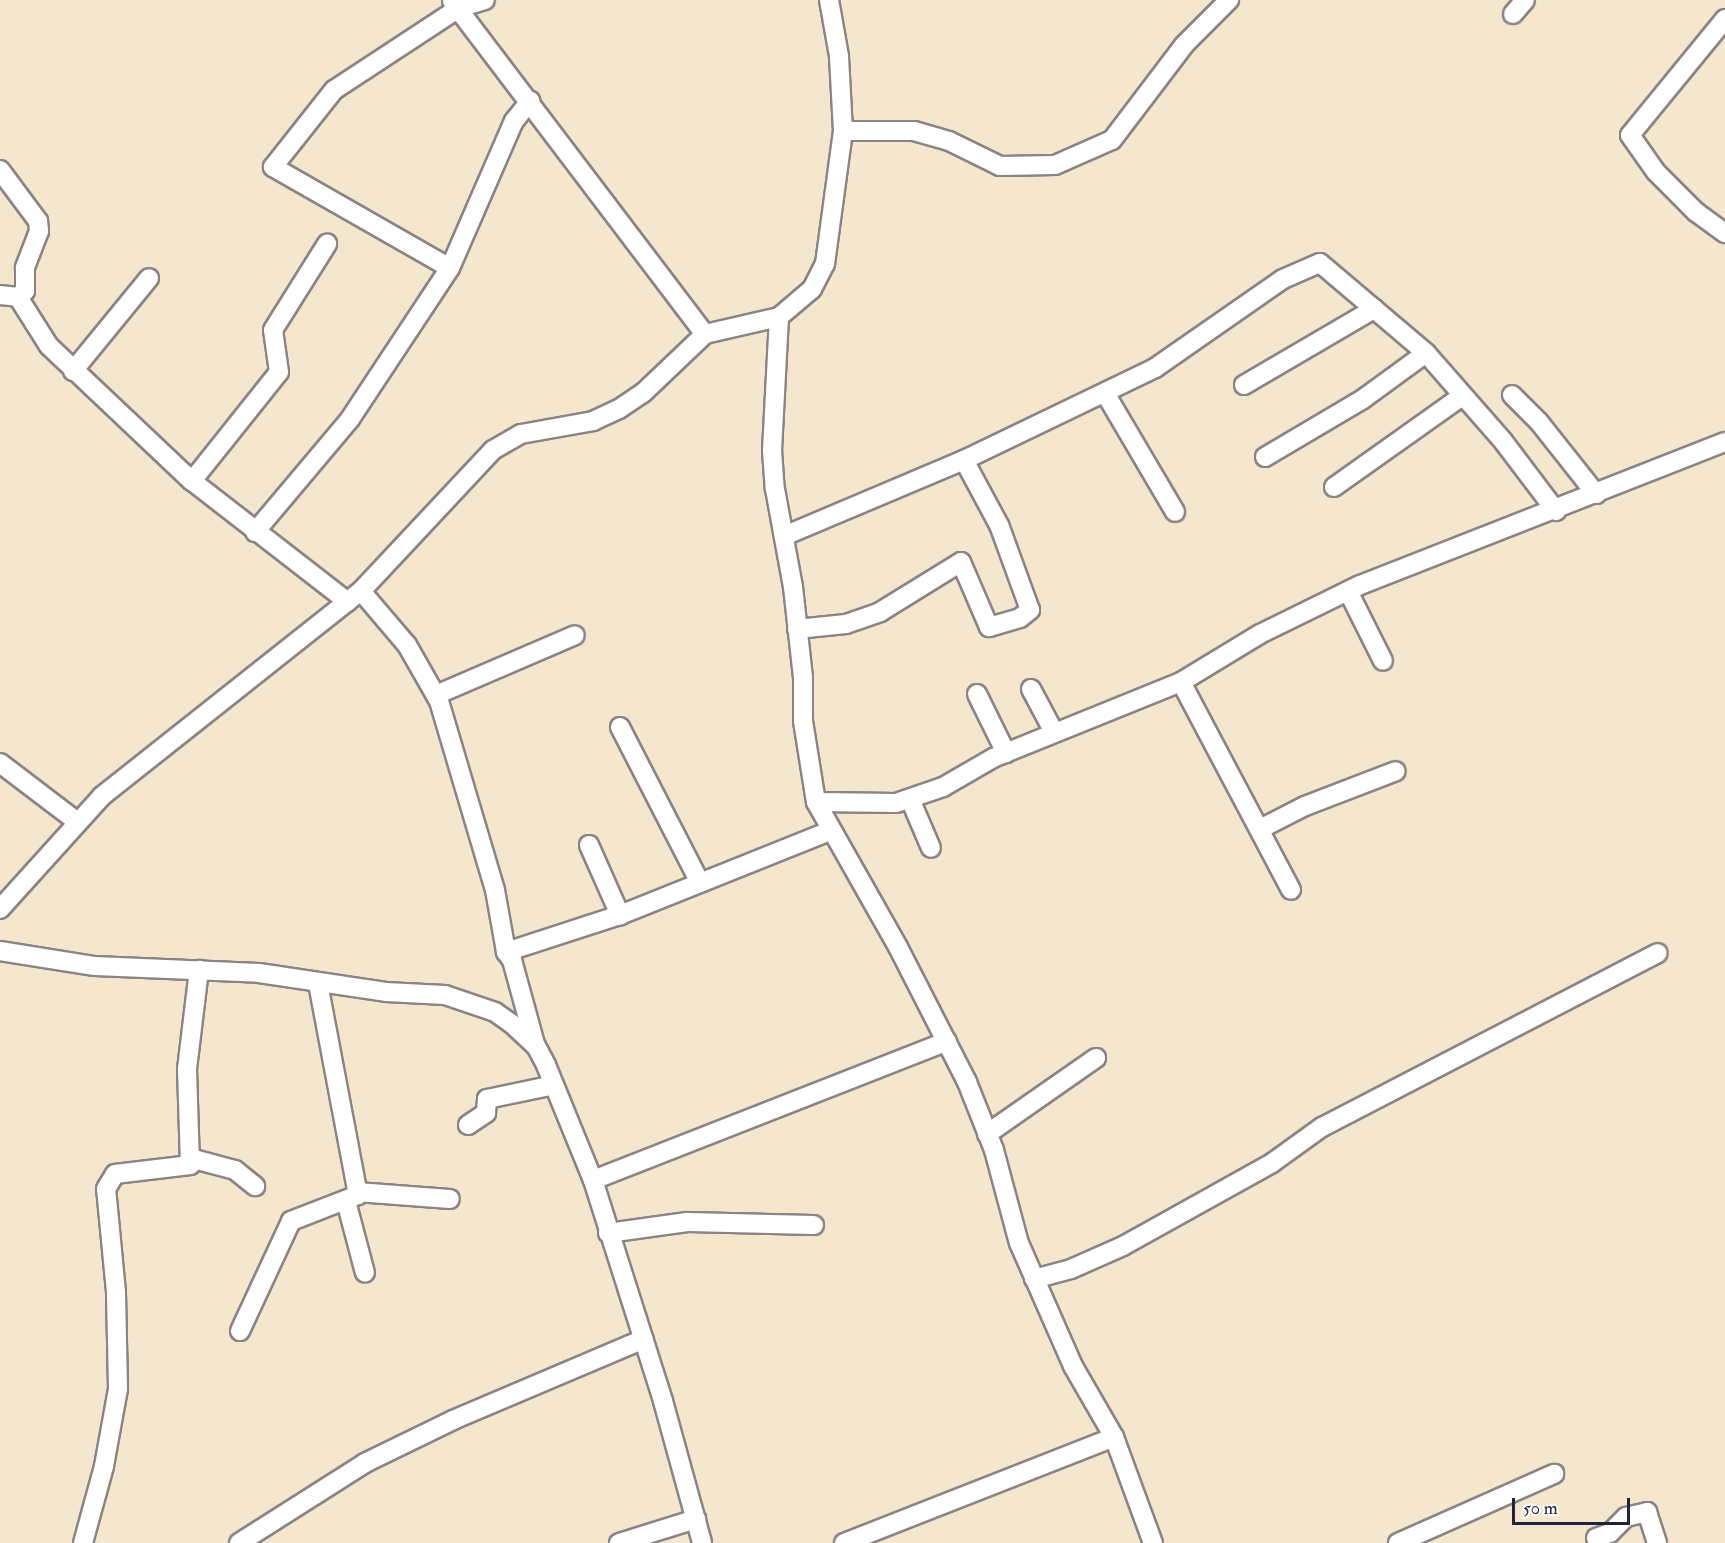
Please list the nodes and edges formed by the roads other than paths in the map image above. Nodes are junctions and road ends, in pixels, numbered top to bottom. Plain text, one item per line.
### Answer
1 (485, 0) edge
2 (829, 0) edge
3 (1229, 0) edge
4 (1525, 0) edge
5 (455, 4) edge
6 (1513, 14) dead end
7 (1725, 19) edge
8 (530, 101) junction
9 (843, 131) junction
10 (0, 170) edge
11 (1725, 233) edge
12 (327, 244) dead end
13 (450, 268) junction
14 (149, 278) dead end
15 (9, 296) edge
16 (1374, 309) junction
17 (778, 317) junction
18 (705, 334) junction
19 (1426, 353) junction
20 (73, 371) junction
21 (1244, 385) dead end
22 (1105, 393) junction
23 (1512, 395) dead end
24 (1462, 396) junction
25 (1725, 442) edge
26 (1265, 457) dead end
27 (964, 460) junction
28 (192, 481) junction
29 (1334, 487) dead end
30 (1596, 494) junction
31 (1556, 511) junction
32 (1175, 512) dead end
33 (255, 532) junction
34 (784, 536) junction
35 (1348, 591) junction
36 (355, 596) junction
37 (798, 628) junction
38 (575, 635) dead end
39 (1383, 661) dead end
40 (1181, 682) junction
41 (1031, 689) dead end
42 (977, 694) dead end
43 (436, 695) junction
44 (620, 728) dead end
45 (1054, 732) junction
46 (1006, 753) junction
47 (0, 763) edge
48 (1396, 771) dead end
49 (910, 799) junction
50 (816, 802) junction
51 (76, 821) junction
52 (1260, 829) junction
53 (830, 831) junction
54 (589, 845) dead end
55 (931, 848) dead end
56 (699, 881) junction
57 (1291, 890) dead end
58 (0, 909) edge
59 (620, 915) junction
60 (0, 951) edge
61 (506, 952) junction
62 (1658, 953) dead end
63 (199, 970) junction
64 (318, 983) junction
65 (947, 1041) junction
66 (536, 1046) junction
67 (1096, 1058) dead end
68 (554, 1085) junction
69 (468, 1125) dead end
70 (987, 1134) junction
71 (190, 1158) junction
72 (593, 1179) junction
73 (255, 1186) dead end
74 (352, 1197) junction
75 (450, 1199) dead end
76 (814, 1225) dead end
77 (609, 1233) junction
78 (365, 1273) dead end
79 (1034, 1279) junction
80 (240, 1331) dead end
81 (644, 1339) junction
82 (1114, 1437) junction
83 (1554, 1474) dead end
84 (696, 1519) junction
85 (1596, 1538) dead end
86 (83, 1543) edge
87 (239, 1543) edge
88 (619, 1543) edge
89 (702, 1543) edge
90 (844, 1543) edge
91 (1153, 1543) edge
92 (1398, 1543) edge
93 (1657, 1543) edge

1 - 5 street
2 - 9 street
3 - 9 street
4 - 6 street
5 - 8 street
5 - 13 street
7 - 11 street
8 - 13 street
8 - 18 street
9 - 17 street
10 - 15 street
12 - 28 street
13 - 33 street
14 - 20 street
15 - 20 street
16 - 19 street
16 - 21 street
16 - 22 street
17 - 18 street
17 - 34 street
18 - 36 street
19 - 24 street
19 - 26 street
20 - 28 street
22 - 27 street
22 - 32 street
23 - 30 street
24 - 29 street
24 - 31 street
25 - 30 street
27 - 34 street
27 - 37 street
28 - 33 street
30 - 31 street
31 - 35 street
33 - 36 street
34 - 37 street
35 - 39 street
35 - 40 street
36 - 43 street
36 - 51 street
37 - 50 street
38 - 43 street
40 - 45 street
40 - 52 street
41 - 45 street
42 - 46 street
43 - 61 street
44 - 56 street
45 - 46 street
46 - 49 street
47 - 51 street
48 - 52 street
49 - 50 street
49 - 55 street
50 - 53 street
51 - 58 street
52 - 57 street
53 - 56 street
53 - 65 street
54 - 59 street
56 - 59 street
59 - 61 street
60 - 63 street
61 - 66 street
62 - 79 street
63 - 64 street
63 - 71 street
64 - 66 street
64 - 74 street
65 - 70 street
65 - 72 street
66 - 68 street
67 - 70 street
68 - 69 street
68 - 72 street
70 - 79 street
71 - 73 street
71 - 86 street
72 - 77 street
74 - 75 street
74 - 78 street
74 - 80 street
76 - 77 street
77 - 81 street
79 - 82 street
81 - 84 street
81 - 87 street
82 - 90 street
82 - 91 street
83 - 92 street
84 - 88 street
84 - 89 street
85 - 93 street

